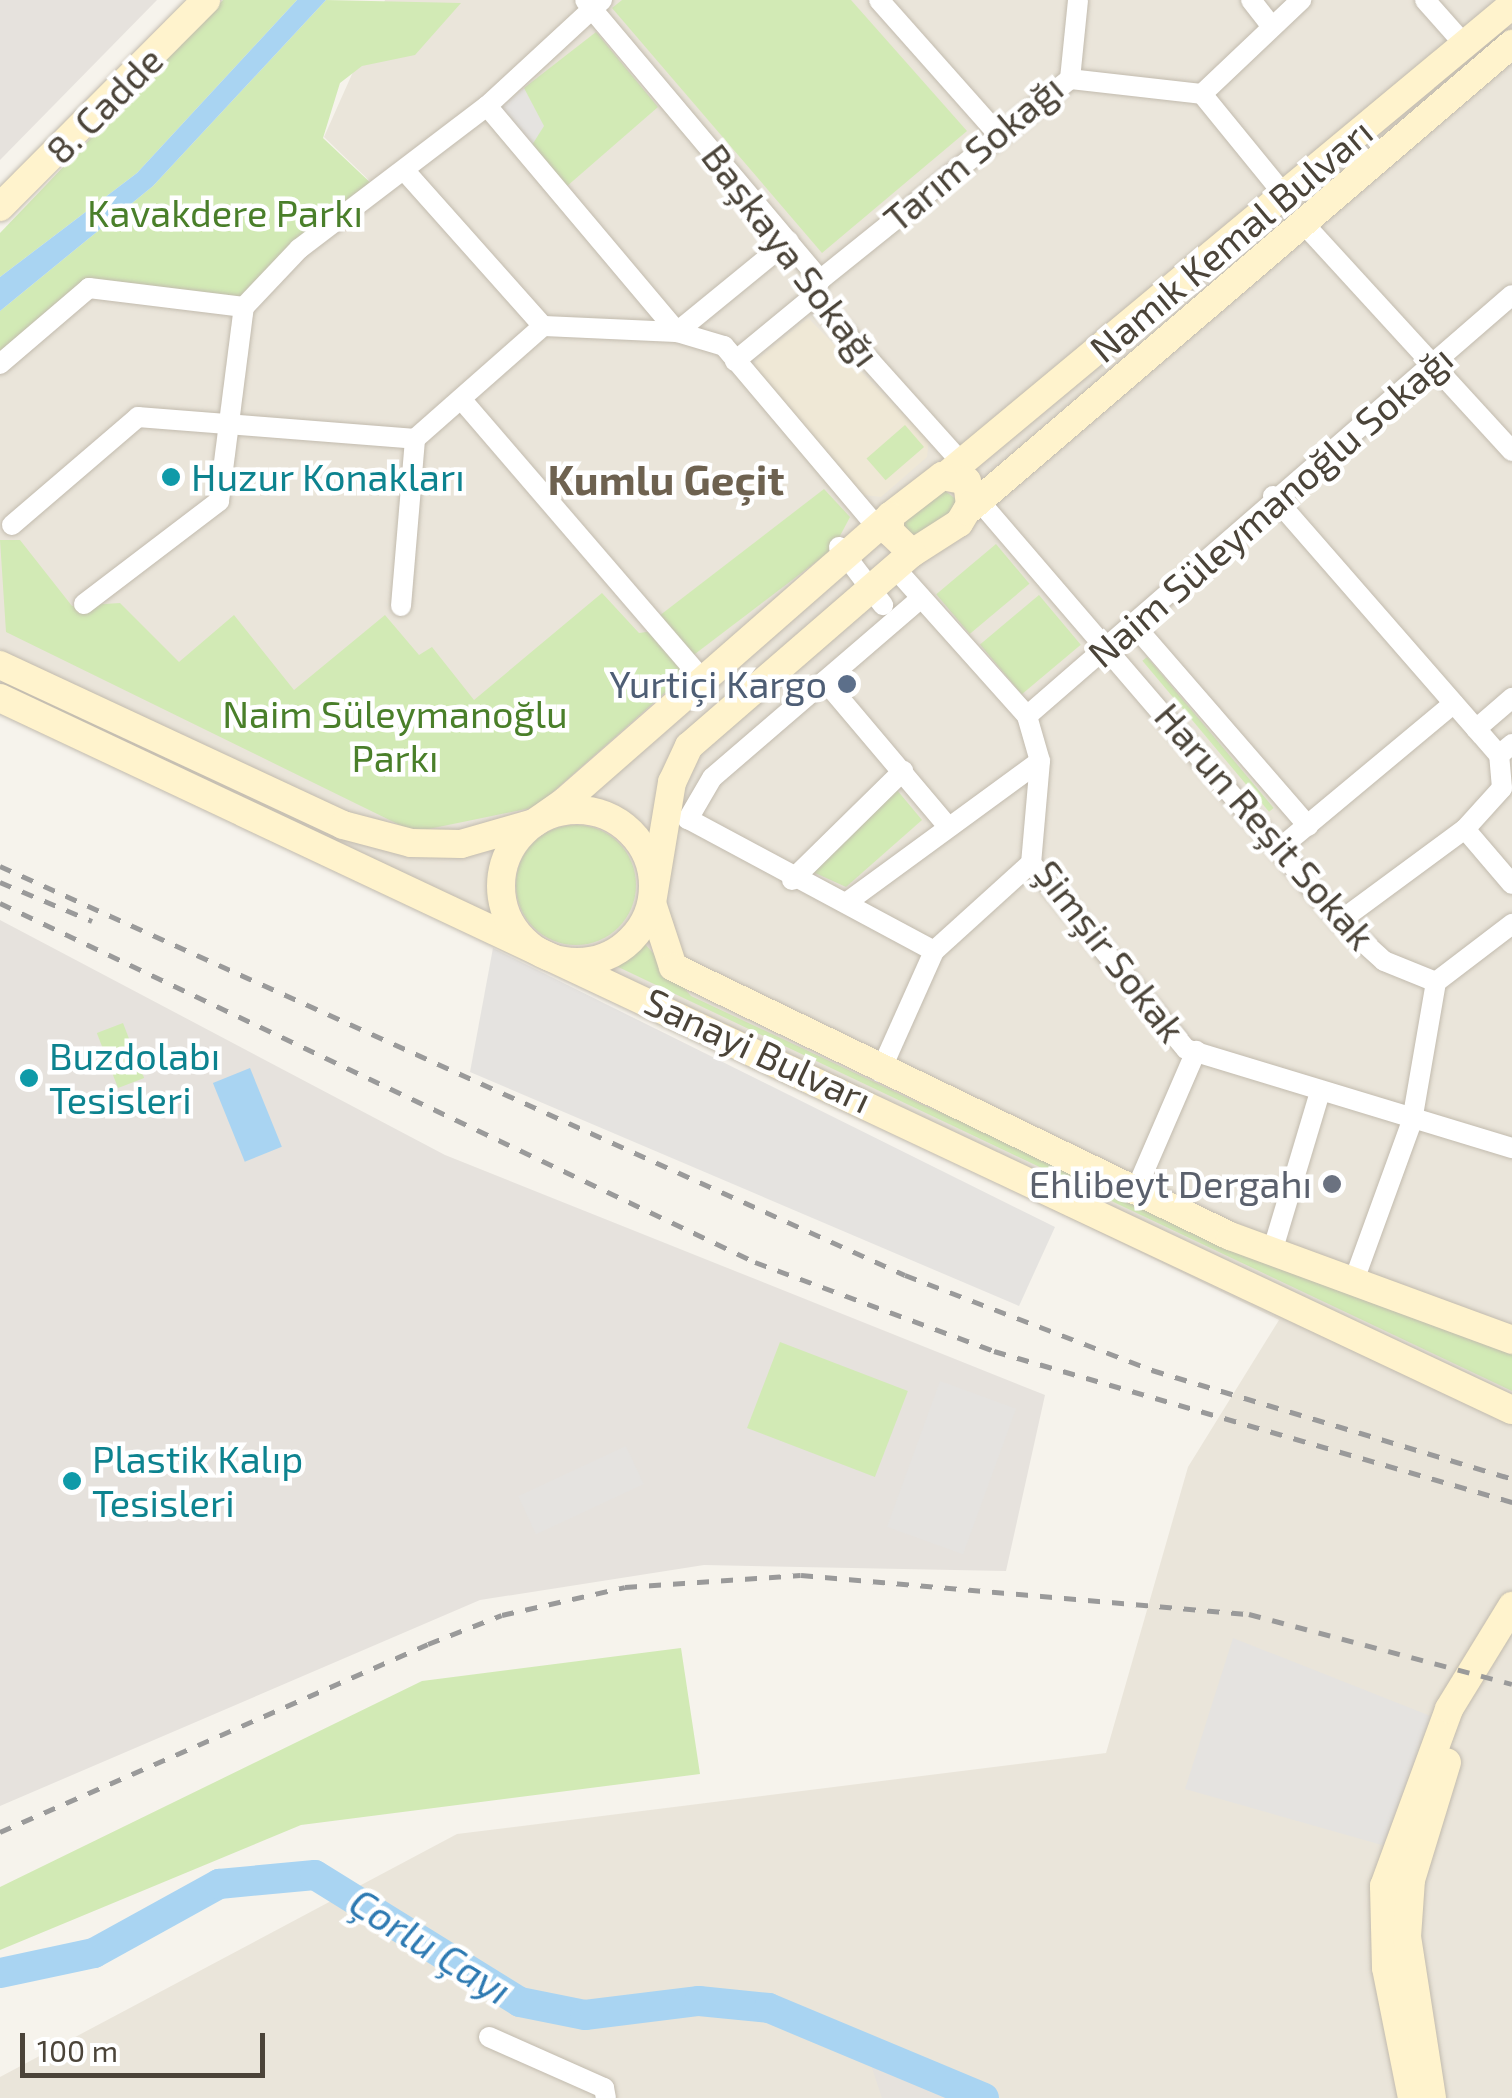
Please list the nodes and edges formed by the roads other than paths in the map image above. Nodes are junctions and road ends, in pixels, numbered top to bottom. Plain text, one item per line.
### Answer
1 (206, 0) edge
2 (879, 0) edge
3 (1078, 0) edge
4 (1251, 0) edge
5 (1301, 0) edge
6 (1425, 0) edge
7 (593, 3) edge
8 (1512, 5) edge
9 (1272, 26) junction
10 (1512, 44) edge
11 (1465, 45) junction
12 (1070, 79) junction
13 (1202, 94) junction
14 (487, 106) junction
15 (998, 134) junction
16 (404, 170) junction
17 (1286, 196) junction
18 (0, 207) edge
19 (1304, 224) junction
20 (788, 241) junction
21 (816, 289) junction
22 (1512, 295) edge
23 (244, 307) junction
24 (543, 326) junction
25 (677, 332) junction
26 (1436, 359) junction
27 (735, 362) junction
28 (0, 364) edge
29 (462, 400) junction
30 (235, 427) junction
31 (415, 439) junction
32 (1512, 451) edge
33 (956, 469) junction
34 (1273, 496) junction
35 (974, 507) junction
36 (884, 522) junction
37 (12, 525) dead end
38 (844, 554) junction
39 (903, 560) junction
40 (878, 597) junction
41 (920, 599) junction
42 (84, 604) dead end
43 (402, 606) dead end
44 (1134, 625) junction
45 (1111, 647) junction
46 (0, 664) edge
47 (825, 680) junction
48 (705, 683) junction
49 (0, 698) edge
50 (1512, 698) edge
51 (1454, 703) junction
52 (1028, 716) junction
53 (1476, 729) junction
54 (1506, 749) edge
55 (1040, 761) junction
56 (903, 771) junction
57 (534, 823) junction
58 (946, 824) junction
59 (1308, 826) junction
60 (1464, 829) junction
61 (1280, 848) junction
62 (1031, 863) junction
63 (792, 880) junction
64 (1512, 884) edge
65 (850, 900) junction
66 (652, 903) junction
67 (1340, 921) junction
68 (1512, 924) edge
69 (934, 951) junction
70 (543, 954) junction
71 (1436, 982) junction
72 (1196, 1052) junction
73 (880, 1072) junction
74 (1320, 1092) junction
75 (1412, 1121) junction
76 (1512, 1148) edge
77 (1135, 1192) junction
78 (1272, 1252) junction
79 (1352, 1283) junction
80 (1512, 1340) edge
81 (1512, 1410) edge
82 (1512, 1606) edge
83 (1512, 1640) edge
84 (488, 2037) dead end
85 (1421, 2093) edge
86 (606, 2098) edge

1 - 18 main road, 8. Cadde
2 - 15 street
3 - 12 street, Tarım Sokağı
4 - 9 street
5 - 9 street
6 - 11 street
7 - 14 street
7 - 20 street, Başkaya Sokağı
8 - 11 main road, Namık Kemal Bulvarı
9 - 13 street
10 - 19 main road, Namık Kemal Bulvarı
11 - 17 main road, Namık Kemal Bulvarı
12 - 13 street
12 - 15 street, Tarım Sokağı
13 - 17 street
14 - 16 street
14 - 25 street
15 - 21 street, Tarım Sokağı
16 - 23 street
16 - 24 street
17 - 33 main road, Namık Kemal Bulvarı
19 - 26 street
19 - 35 main road, Namık Kemal Bulvarı
20 - 21 street, Başkaya Sokağı
20 - 25 street
21 - 27 street, Tarım Sokağı
21 - 33 street, Başkaya Sokağı
22 - 26 street, Naim Süleymanoğlu Sokağı
23 - 28 street
23 - 30 street
24 - 25 street
24 - 29 street
25 - 27 street
26 - 32 street
26 - 34 street, Naim Süleymanoğlu Sokağı
27 - 36 street
29 - 31 street
29 - 48 street
30 - 31 street
30 - 37 street
30 - 42 street
31 - 43 street
33 - 35 main road
33 - 36 main road, Namık Kemal Bulvarı
34 - 44 street, Naim Süleymanoğlu Sokağı
34 - 51 street
35 - 39 main road, Namık Kemal Bulvarı
35 - 45 street, Harun Reşit Sokak
36 - 38 main road, Namık Kemal Bulvarı
36 - 39 main road
38 - 40 street
38 - 48 main road, Namık Kemal Bulvarı
39 - 40 main road, Namık Kemal Bulvarı
39 - 41 street, Şimşir Sokak
40 - 66 main road, Namık Kemal Bulvarı
41 - 47 street
41 - 52 street, Şimşir Sokak
44 - 45 street, Naim Süleymanoğlu Sokağı
44 - 59 street, Harun Reşit Sokak
45 - 52 street, Naim Süleymanoğlu Sokağı
45 - 61 street, Harun Reşit Sokak
46 - 57 main road
47 - 56 street
47 - 63 street
48 - 57 main road, Namık Kemal Bulvarı
49 - 70 main road, Sanayi Bulvarı
50 - 53 street
51 - 53 street
51 - 59 street
52 - 55 street, Şimşir Sokak
53 - 54 street
54 - 60 street
55 - 58 street
55 - 62 street, Şimşir Sokak
56 - 58 street
56 - 63 street
57 - 66 main road
57 - 70 main road
58 - 65 street
59 - 61 street
60 - 64 street
60 - 67 street
61 - 67 street, Harun Reşit Sokak
62 - 69 street
62 - 72 street, Şimşir Sokak
63 - 65 street
65 - 69 street
66 - 70 main road
66 - 73 main road, Sanayi Bulvarı
67 - 71 street, Harun Reşit Sokak
68 - 71 street
69 - 73 street
70 - 81 main road, Sanayi Bulvarı
71 - 75 street
72 - 74 street, Şimşir Sokak
72 - 77 street
73 - 77 main road, Sanayi Bulvarı
74 - 75 street, Şimşir Sokak
74 - 78 street
75 - 76 street, Şimşir Sokak
75 - 79 street
77 - 78 main road, Sanayi Bulvarı
78 - 79 main road, Sanayi Bulvarı
79 - 80 main road, Sanayi Bulvarı
82 - 85 main road
83 - 85 main road
84 - 86 street

